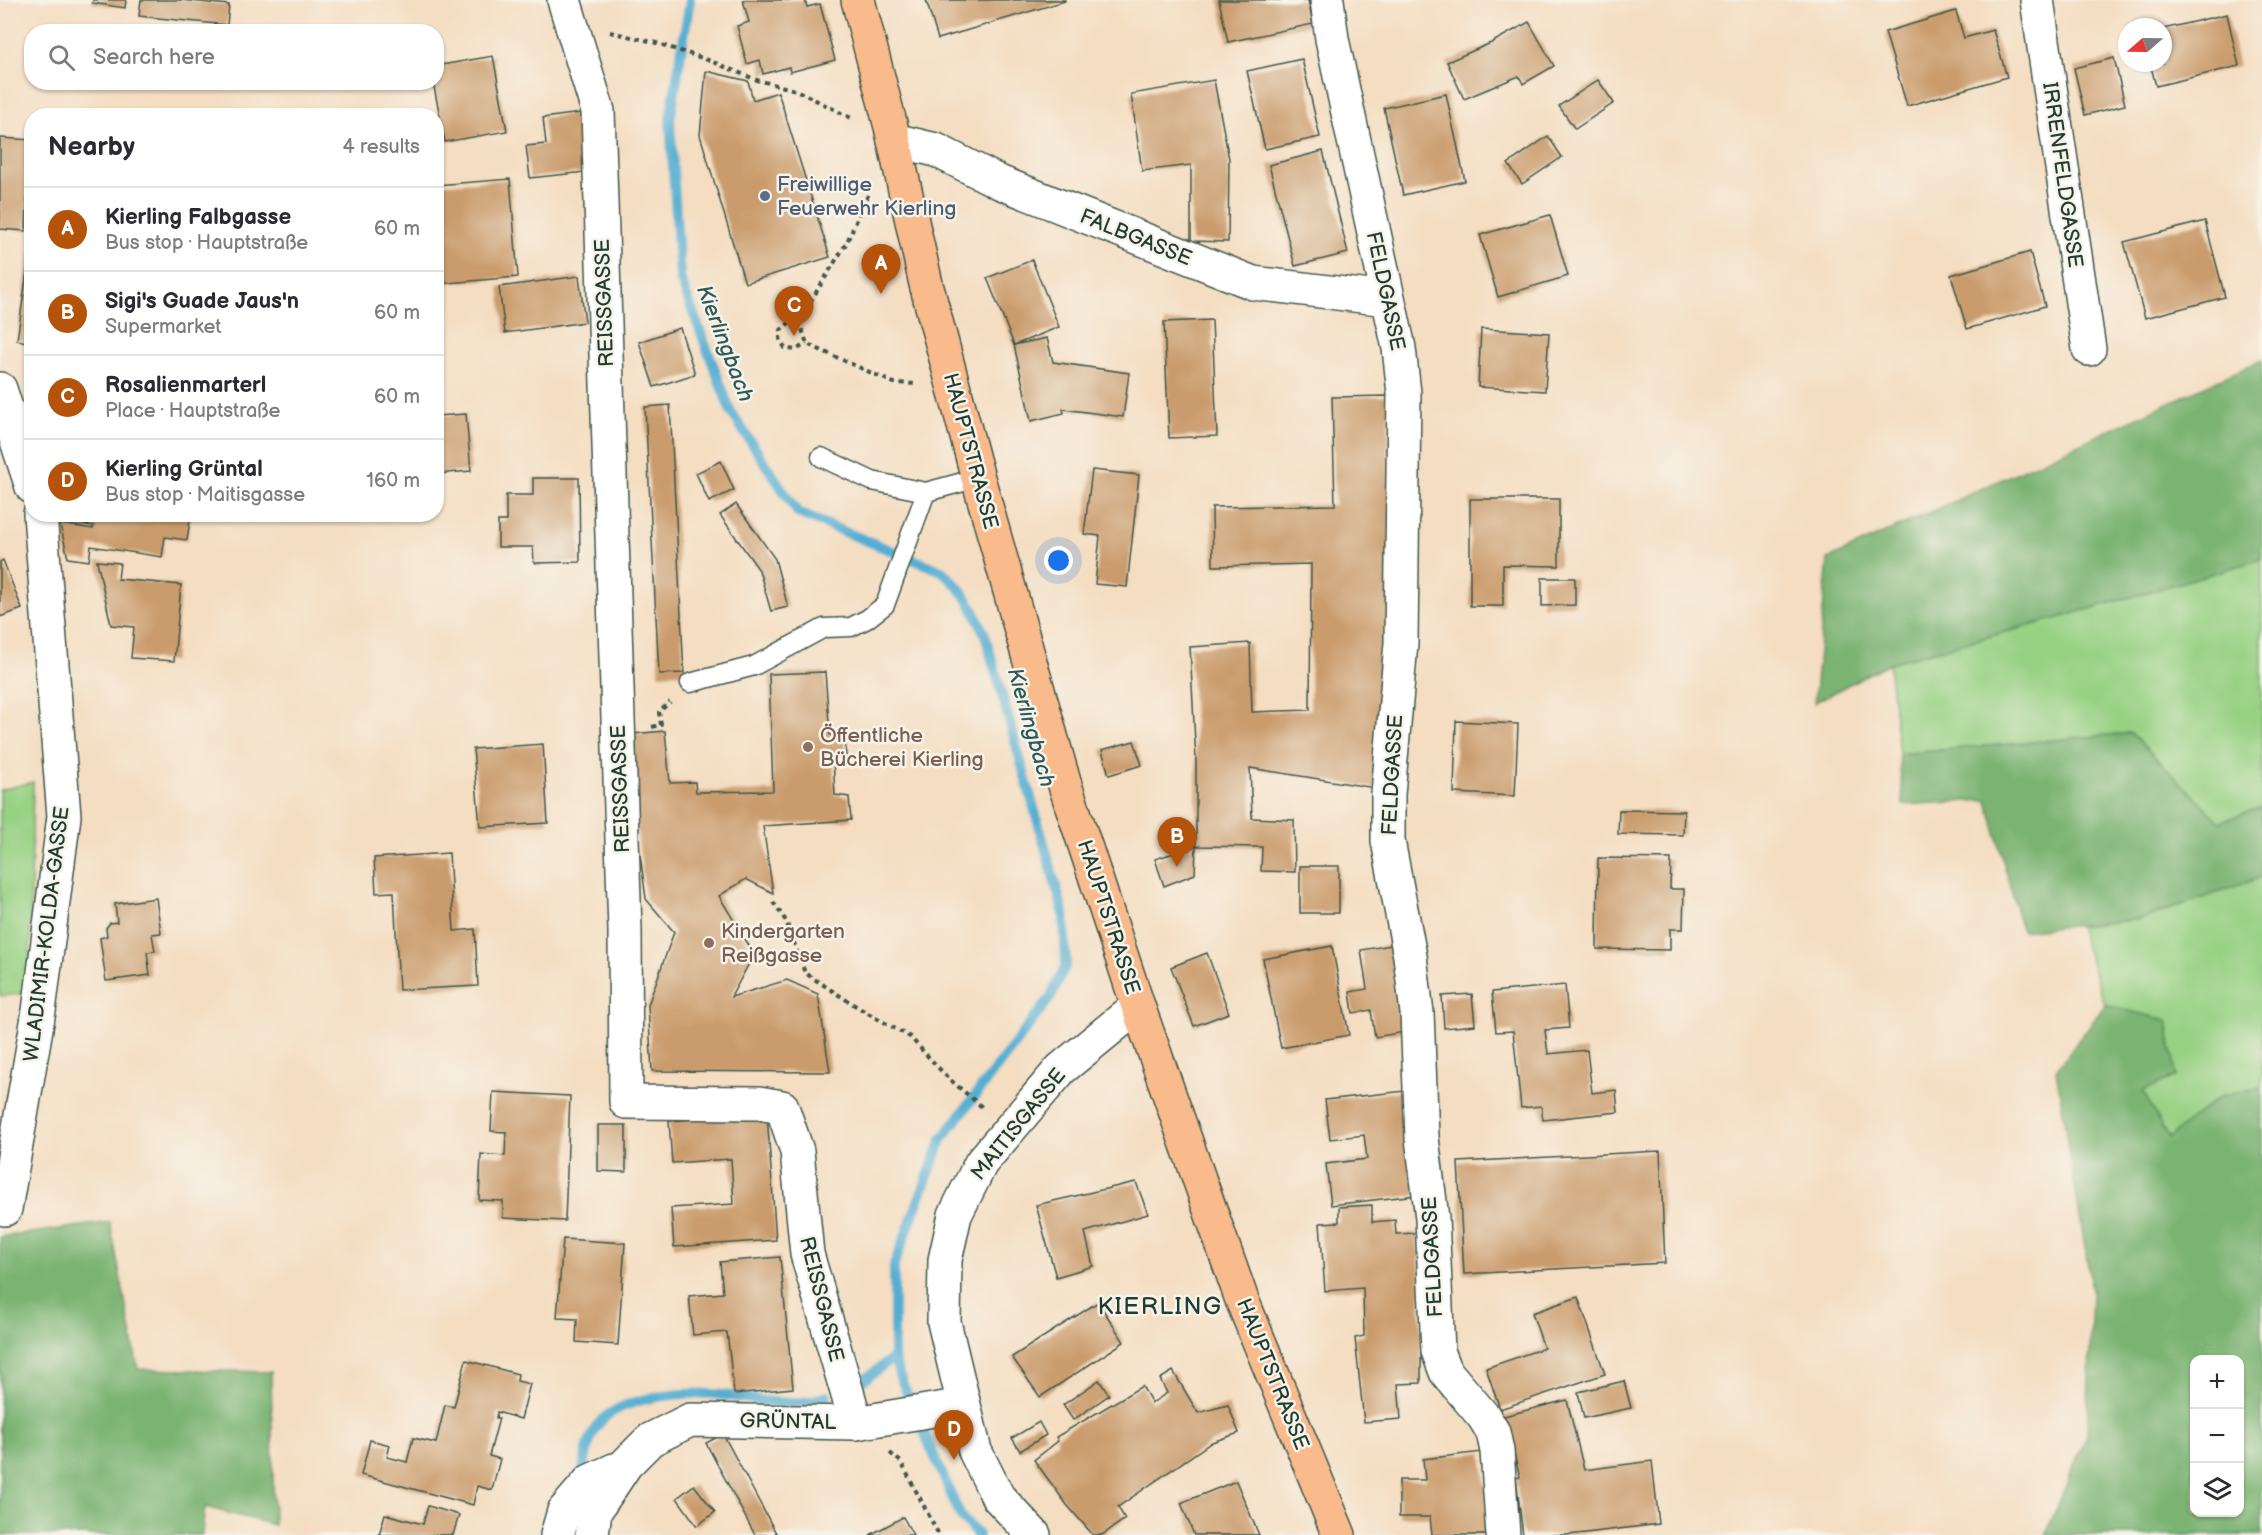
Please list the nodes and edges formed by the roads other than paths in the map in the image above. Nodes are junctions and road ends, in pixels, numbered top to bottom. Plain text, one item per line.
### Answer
1 (564, 0) edge
2 (1327, 0) edge
3 (2037, 0) edge
4 (859, 1) edge
5 (894, 140) junction
6 (1387, 299) junction
7 (2089, 349) dead end
8 (0, 388) edge
9 (821, 457) dead end
10 (24, 463) edge
11 (978, 478) junction
12 (926, 492) junction
13 (40, 522) edge
14 (690, 683) dead end
15 (1138, 1006) junction
16 (4, 1209) dead end
17 (963, 1405) junction
18 (867, 1421) junction
19 (626, 1464) junction
20 (560, 1523) edge
21 (592, 1535) edge
22 (1034, 1535) edge
23 (1339, 1535) edge
24 (1503, 1535) edge

1 - 18 street, REISSGASSE
2 - 6 street, FELDGASSE
3 - 7 street, IRRENFELDGASSE
4 - 5 main road, HAUPTSTRASSE
5 - 6 street, FALBGASSE
5 - 11 main road, HAUPTSTRASSE
6 - 24 street, FELDGASSE
8 - 10 street
9 - 12 lane
11 - 12 lane
11 - 15 main road, HAUPTSTRASSE
12 - 14 lane
13 - 16 street, WLADIMIR-KOLDA-GASSE
15 - 17 street, MAITISGASSE
15 - 23 main road, HAUPTSTRASSE
17 - 18 street, GRÜNTAL
17 - 22 street, MAITISGASSE
18 - 19 street, GRÜNTAL
19 - 20 street, GRÜNTAL
19 - 21 street, GRÜNTAL

